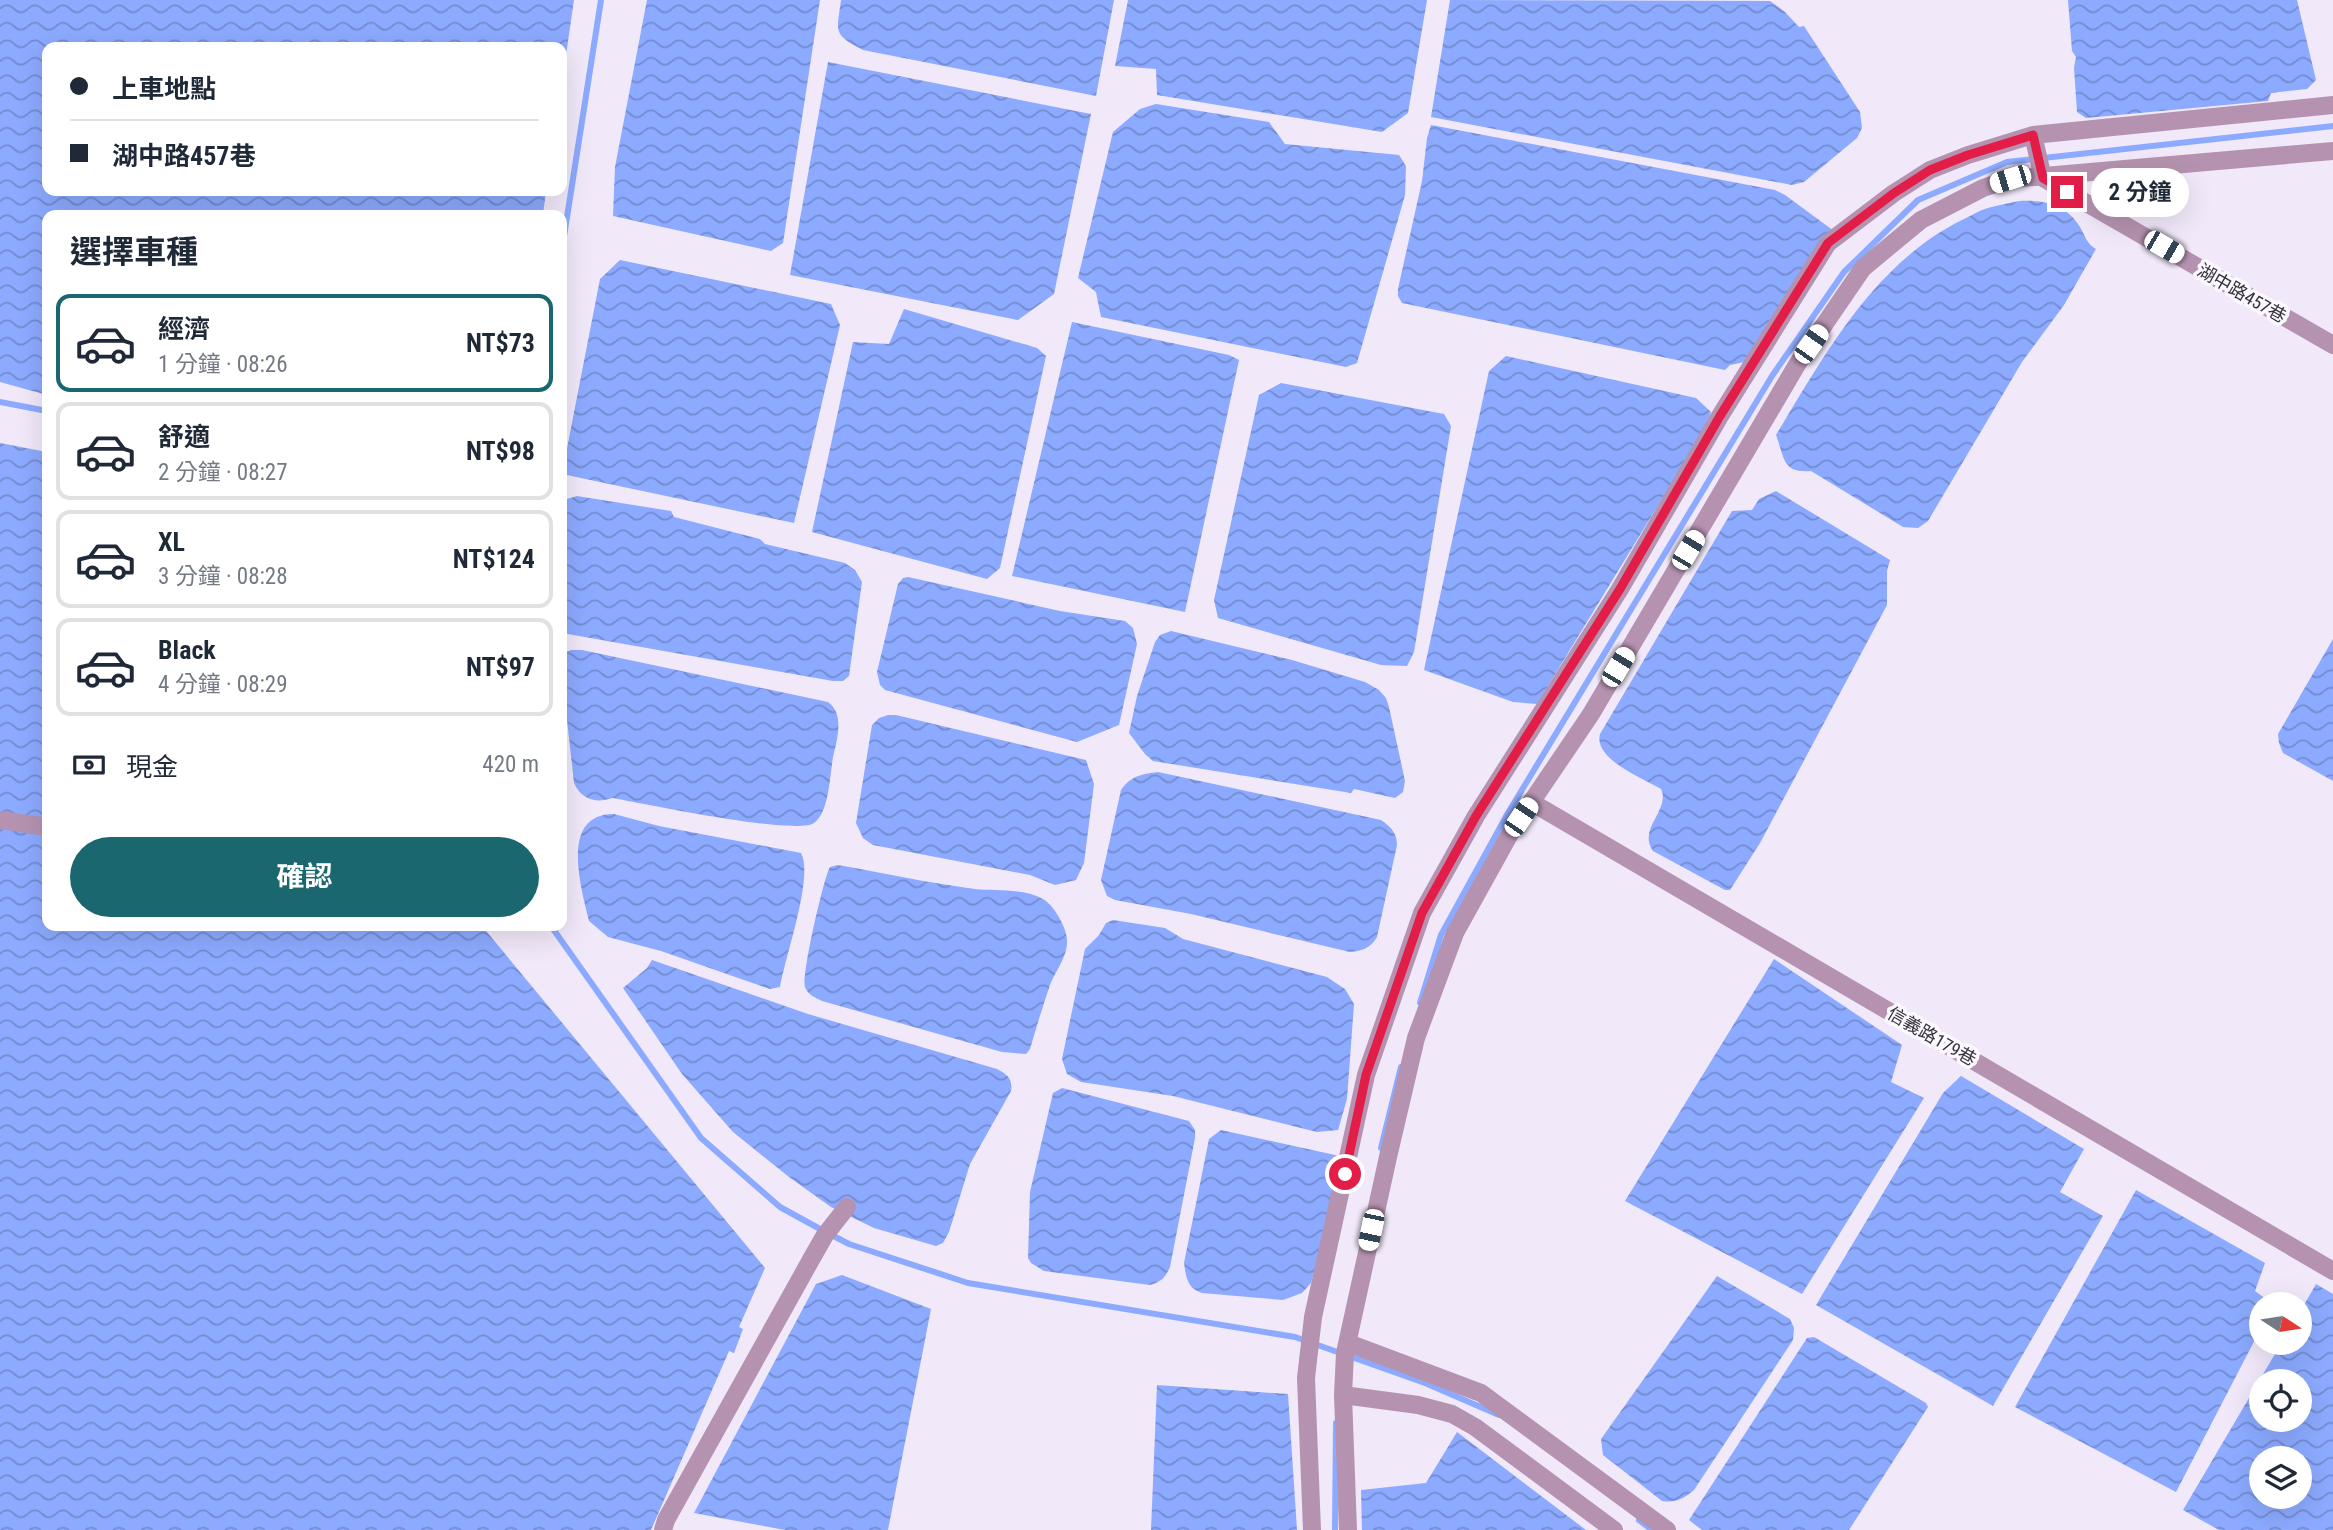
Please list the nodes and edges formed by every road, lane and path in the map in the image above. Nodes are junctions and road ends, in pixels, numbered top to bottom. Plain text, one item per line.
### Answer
1 (2333, 105) edge
2 (2033, 135) junction
3 (2333, 151) edge
4 (2043, 178) junction
5 (2333, 345) edge
6 (1531, 802) junction
7 (0, 820) edge
8 (42, 826) edge
9 (844, 1213) dead end
10 (2333, 1271) edge
11 (1347, 1348) junction
12 (1343, 1388) junction
13 (663, 1530) edge
14 (1312, 1530) edge
15 (1348, 1530) edge
16 (1614, 1530) edge
17 (1667, 1530) edge

1 - 2 street
2 - 4 street
2 - 14 street
3 - 4 street
4 - 5 street, 湖中路457巷
4 - 6 street
6 - 10 street, 信義路179巷
6 - 11 street
7 - 8 street
9 - 13 street
11 - 12 street
11 - 17 street
12 - 15 street
12 - 16 street

